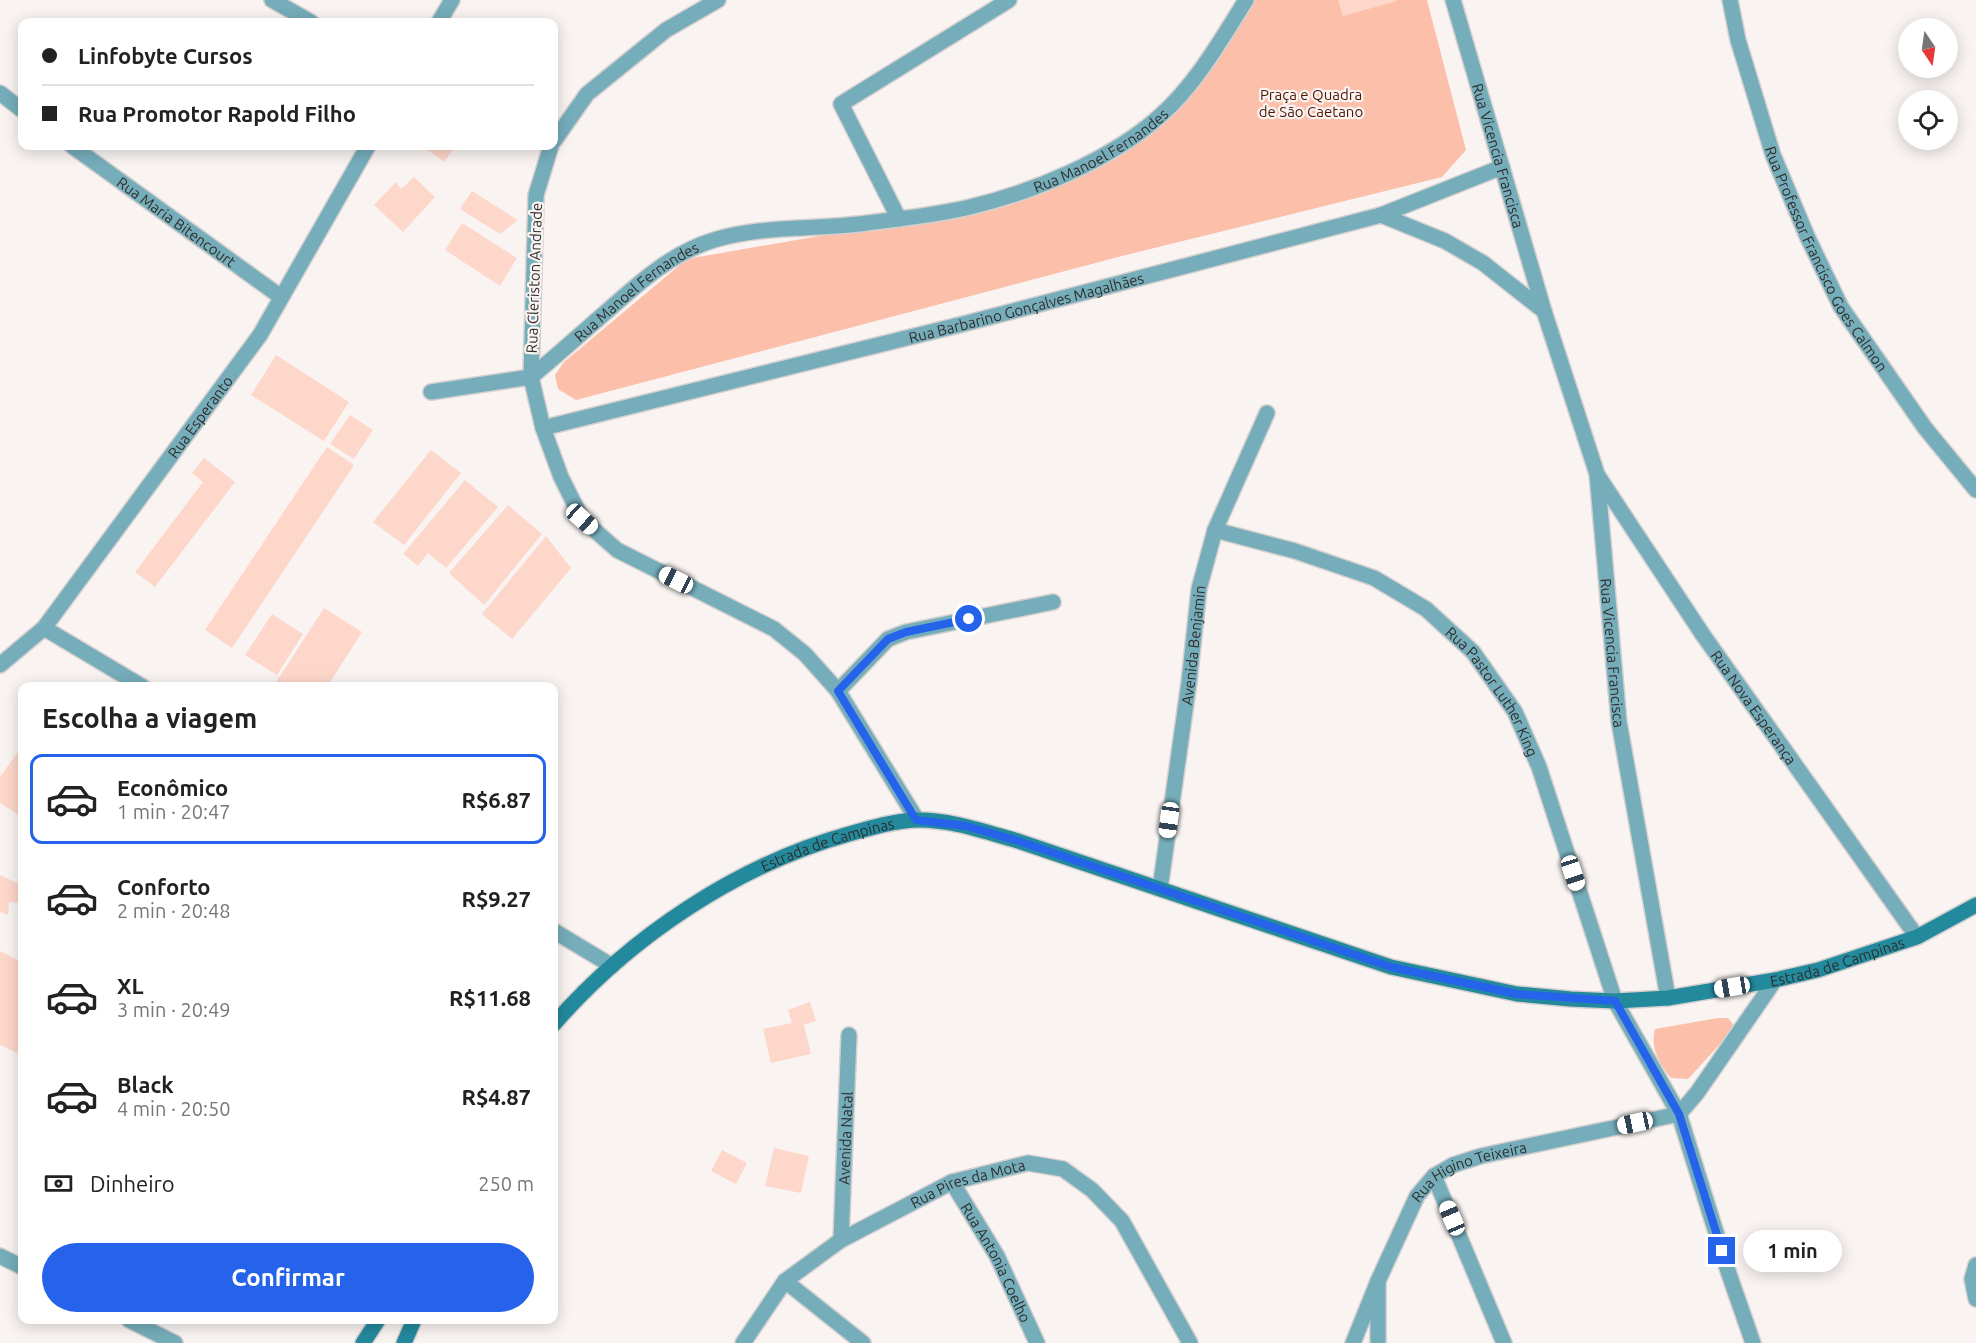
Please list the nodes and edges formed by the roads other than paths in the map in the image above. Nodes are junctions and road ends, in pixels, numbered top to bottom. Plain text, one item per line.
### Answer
1 (272, 0) edge
2 (452, 0) edge
3 (718, 0) edge
4 (1009, 0) edge
5 (1246, 0) edge
6 (1453, 0) edge
7 (1730, 0) edge
8 (304, 18) edge
9 (441, 18) edge
10 (0, 93) edge
11 (18, 107) edge
12 (558, 135) edge
13 (78, 150) edge
14 (366, 150) edge
15 (550, 150) edge
16 (1502, 167) junction
17 (1381, 215) junction
18 (899, 219) junction
19 (281, 297) junction
20 (1545, 311) junction
21 (531, 377) junction
22 (431, 392) dead end
23 (1267, 413) dead end
24 (543, 428) junction
25 (1597, 474) junction
26 (1976, 490) edge
27 (1215, 530) junction
28 (1053, 602) dead end
29 (44, 628) junction
30 (0, 665) edge
31 (135, 682) edge
32 (838, 691) junction
33 (916, 820) junction
34 (1160, 889) junction
35 (1976, 905) edge
36 (558, 933) edge
37 (1917, 937) junction
38 (612, 966) junction
39 (1774, 980) junction
40 (1668, 998) junction
41 (1615, 1001) junction
42 (558, 1020) edge
43 (849, 1035) dead end
44 (1679, 1114) junction
45 (1434, 1176) junction
46 (952, 1182) junction
47 (841, 1240) junction
48 (0, 1256) edge
49 (18, 1265) edge
50 (1976, 1265) edge
51 (784, 1281) junction
52 (1378, 1281) junction
53 (1976, 1299) edge
54 (137, 1324) edge
55 (375, 1324) edge
56 (412, 1324) edge
57 (175, 1343) edge
58 (363, 1343) edge
59 (404, 1343) edge
60 (743, 1343) edge
61 (863, 1343) edge
62 (1037, 1343) edge
63 (1191, 1343) edge
64 (1353, 1343) edge
65 (1378, 1343) edge
66 (1504, 1343) edge
67 (1753, 1343) edge

1 - 8 street
2 - 9 street
3 - 12 street
4 - 18 street
5 - 18 street, Rua Manoel Fernandes
6 - 16 street, Rua Vicencia Francisca
7 - 26 street, Rua Professor Francisco Goes Calmon
10 - 11 street
13 - 19 street, Rua Maria Bitencourt
14 - 19 street, Rua Esperanto
15 - 21 street, Rua Cleriston Andrade
16 - 17 street, Rua Barbarino Gonçalves Magalhães
16 - 20 street, Rua Vicencia Francisca
17 - 20 street
17 - 24 street, Rua Barbarino Gonçalves Magalhães
18 - 21 street, Rua Manoel Fernandes
19 - 29 street, Rua Esperanto
20 - 25 street, Rua Vicencia Francisca
21 - 22 street
21 - 24 street, Rua Cleriston Andrade
23 - 27 street, Avenida Benjamin
24 - 32 street, Rua Cleriston Andrade
25 - 37 street, Rua Nova Esperança
25 - 40 street, Rua Vicencia Francisca
27 - 34 street, Avenida Benjamin
27 - 41 street, Rua Pastor Luther King
28 - 32 street
29 - 30 street, Rua Esperanto
29 - 31 street
32 - 33 street, Rua Cleriston Andrade
33 - 34 main road, Estrada de Campinas
33 - 38 main road, Estrada de Campinas
34 - 41 main road, Estrada de Campinas
35 - 37 main road, Estrada de Campinas
36 - 38 street
37 - 39 main road, Estrada de Campinas
38 - 42 main road, Estrada de Campinas
39 - 40 main road, Estrada de Campinas
39 - 44 street
40 - 41 main road, Estrada de Campinas
41 - 44 street, Rua Pastor Luther King
43 - 47 street, Avenida Natal
44 - 45 street, Rua Higino Teixeira
44 - 67 street, Rua Pastor Luther King
45 - 52 street, Rua Higino Teixeira
45 - 66 street
46 - 47 street, Rua Pires da Mota
46 - 62 street, Rua Antonia Coelho
46 - 63 street, Rua Pires da Mota
47 - 51 street, Rua Pires da Mota
48 - 49 street
50 - 53 street
51 - 60 street, Rua Pires da Mota
51 - 61 street
52 - 64 street, Rua Higino Teixeira
52 - 65 street
54 - 57 street
55 - 58 main road
56 - 59 main road

